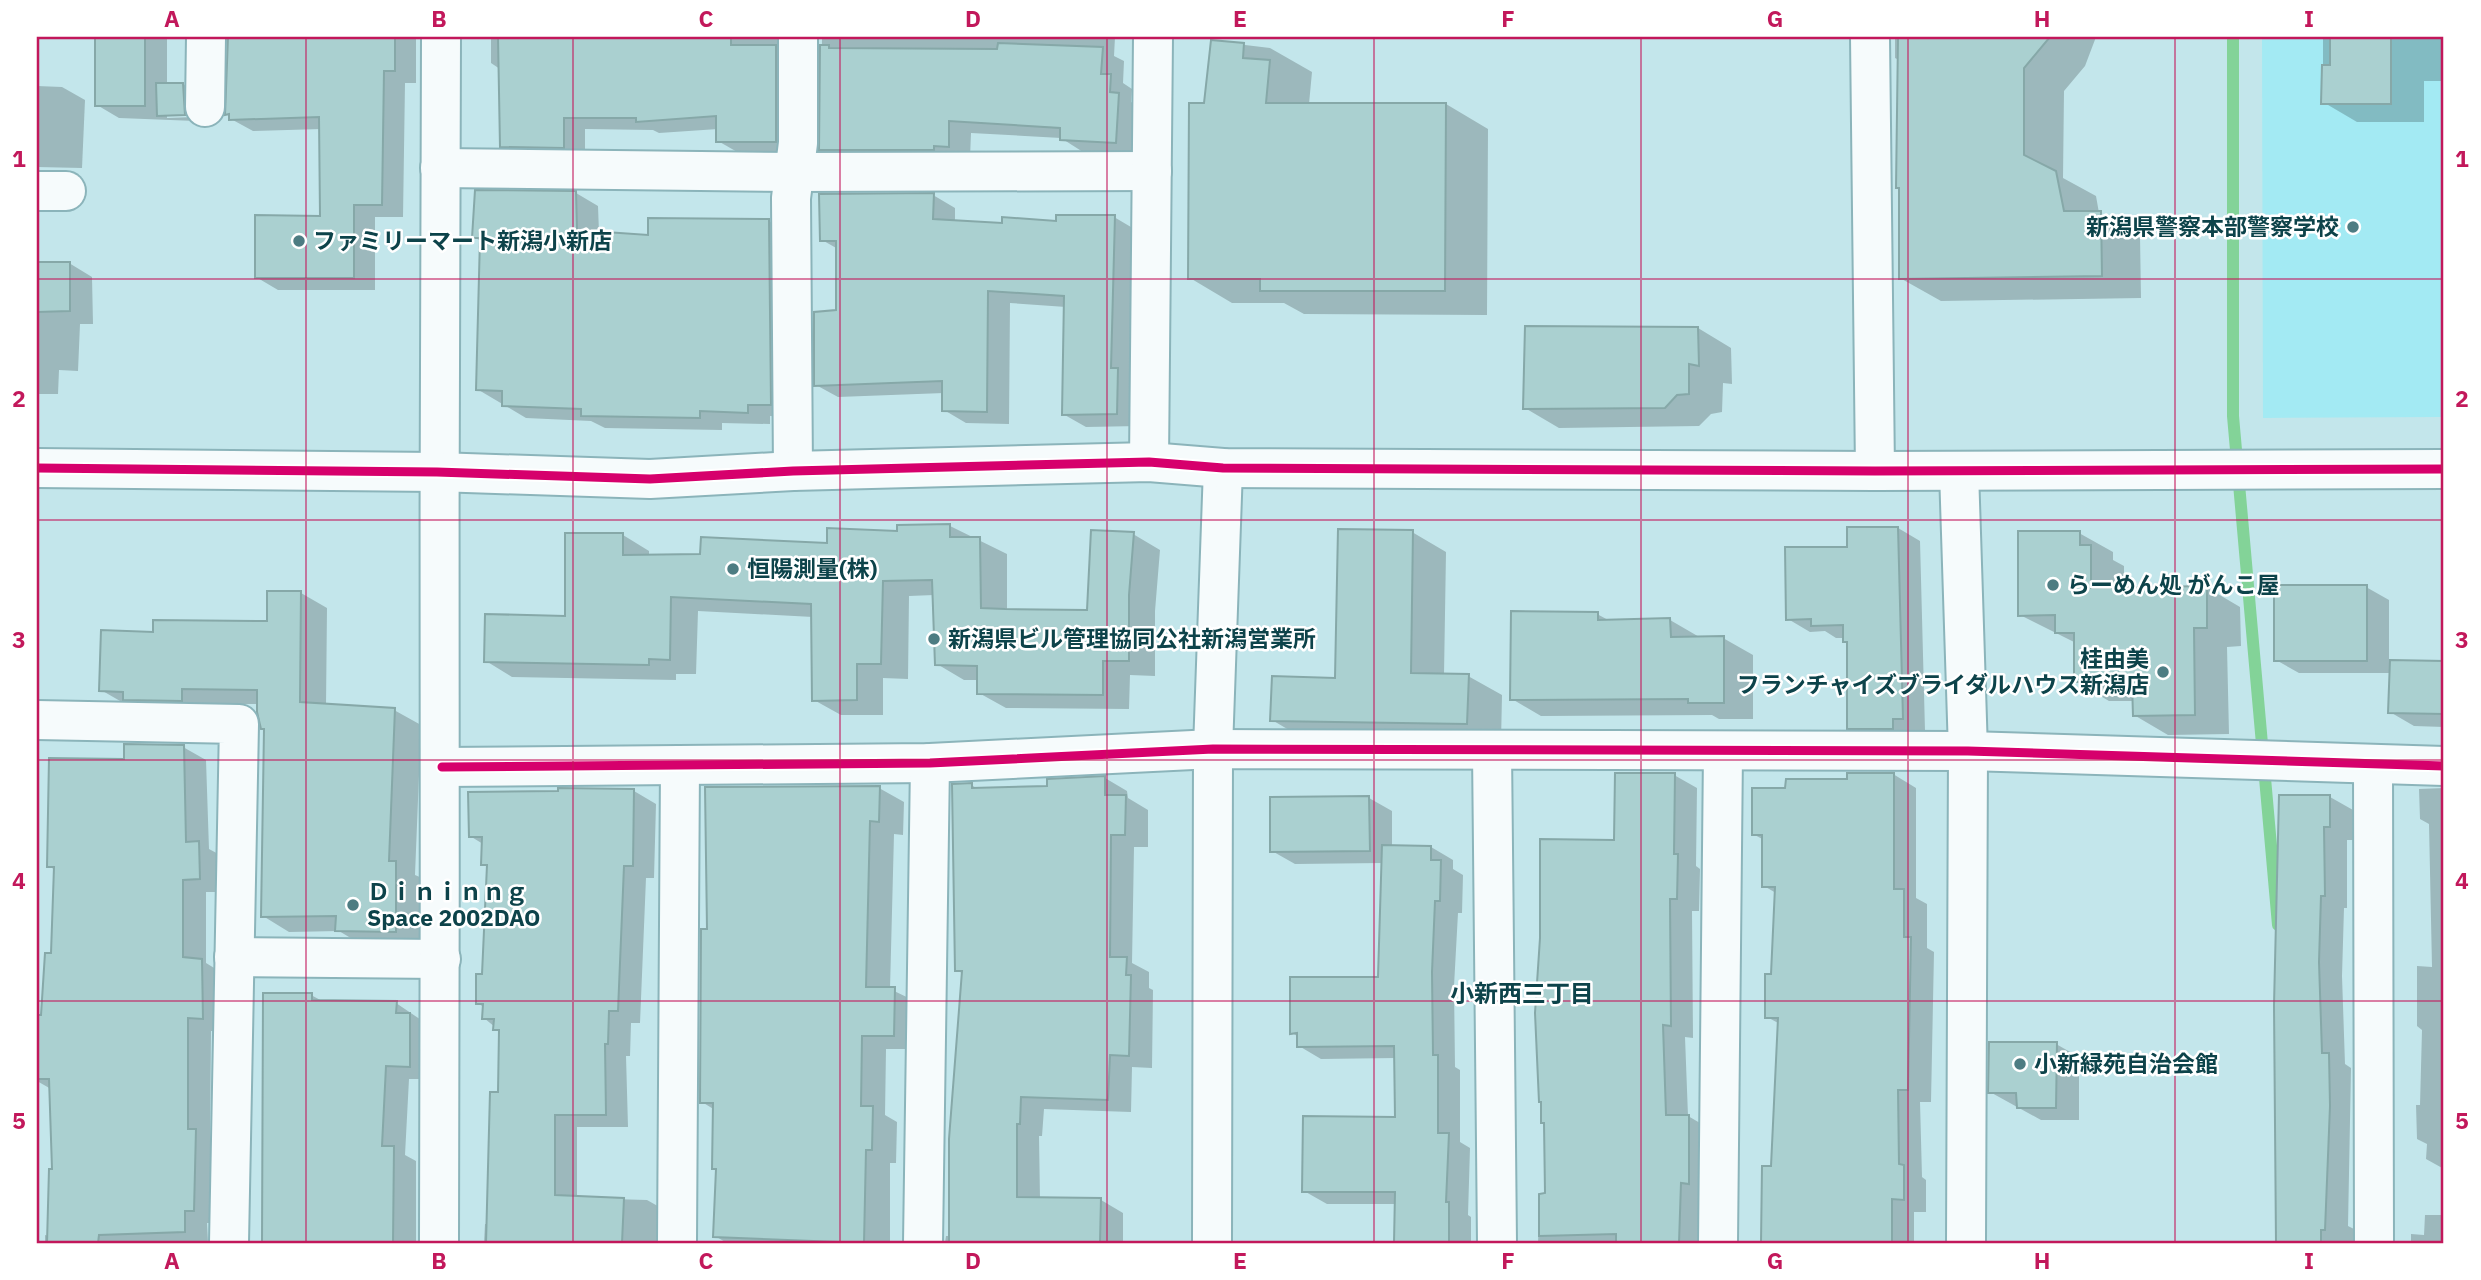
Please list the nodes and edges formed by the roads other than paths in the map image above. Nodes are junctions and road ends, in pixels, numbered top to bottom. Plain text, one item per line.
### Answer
1 (206, 37) edge
2 (441, 37) edge
3 (798, 37) edge
4 (1153, 37) edge
5 (1870, 37) edge
6 (205, 107) dead end
7 (440, 168) junction
8 (1152, 171) junction
9 (795, 172) junction
10 (1149, 462) junction
11 (37, 468) edge
12 (1223, 468) junction
13 (2444, 469) edge
14 (793, 471) junction
15 (1875, 471) junction
16 (1959, 471) junction
17 (437, 472) junction
18 (37, 720) edge
19 (1213, 749) junction
20 (1492, 750) junction
21 (1723, 751) junction
22 (1968, 751) junction
23 (930, 763) junction
24 (680, 765) junction
25 (2373, 765) junction
26 (2444, 766) edge
27 (442, 767) junction
28 (234, 957) junction
29 (441, 959) junction
30 (229, 1243) edge
31 (439, 1243) edge
32 (677, 1243) edge
33 (923, 1243) edge
34 (1212, 1243) edge
35 (1497, 1243) edge
36 (1718, 1243) edge
37 (1966, 1243) edge
38 (2374, 1243) edge

1 - 6 street
2 - 7 street
3 - 9 street
4 - 8 street
5 - 15 street
7 - 9 street
7 - 17 street
8 - 9 street
8 - 10 street
9 - 14 street
10 - 12 street
10 - 14 street
11 - 17 street
12 - 15 street
12 - 19 street
13 - 16 street
14 - 17 street
15 - 16 street
16 - 22 street
17 - 27 street
18 - 28 street
19 - 20 street
19 - 23 street
19 - 34 street
20 - 21 street
20 - 35 street
21 - 22 street
21 - 36 street
22 - 25 street
22 - 37 street
23 - 24 street
23 - 33 street
24 - 27 street
24 - 32 street
25 - 26 street
25 - 38 street
27 - 29 street
28 - 29 street
28 - 30 street
29 - 31 street

